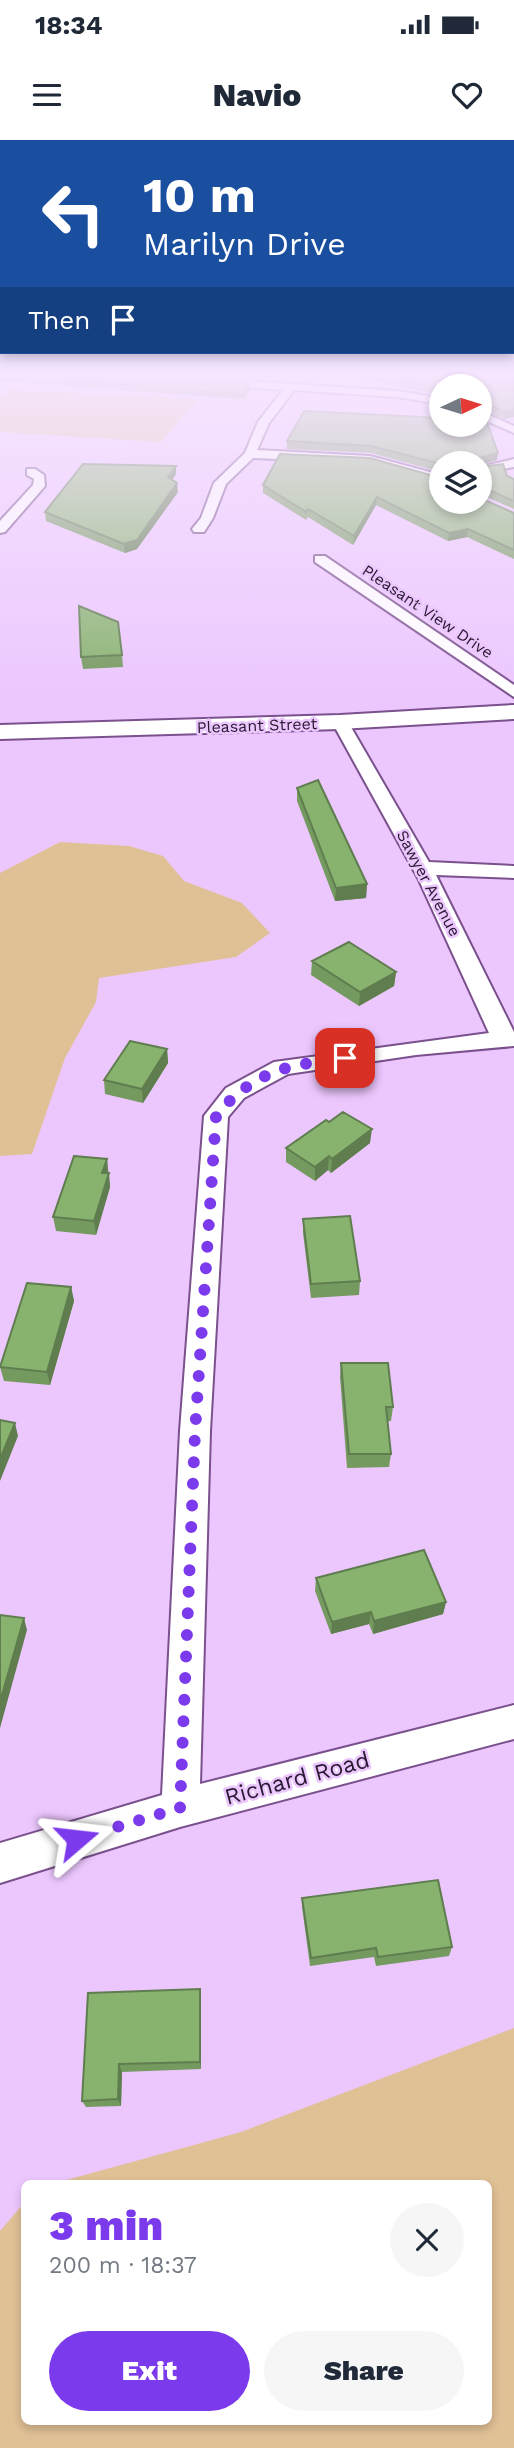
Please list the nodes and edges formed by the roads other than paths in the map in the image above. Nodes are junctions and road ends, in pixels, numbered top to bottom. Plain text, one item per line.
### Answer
1 (39, 483) edge
2 (220, 483) edge
3 (0, 528) edge
4 (199, 528) dead end
5 (320, 559) dead end
6 (514, 692) edge
7 (514, 712) edge
8 (340, 722) junction
9 (0, 732) edge
10 (421, 868) junction
11 (514, 872) edge
12 (509, 1039) edge
13 (514, 1722) edge
14 (180, 1808) junction
15 (0, 1863) edge

1 - 3 street
2 - 4 street
5 - 6 street, Pleasant View Drive
7 - 8 main road, Pleasant Street
8 - 9 main road, Pleasant Street
8 - 10 street, Sawyer Avenue
10 - 11 street
10 - 12 street, Sawyer Avenue
12 - 14 street
13 - 14 street, Richard Road
14 - 15 street, Richard Road

